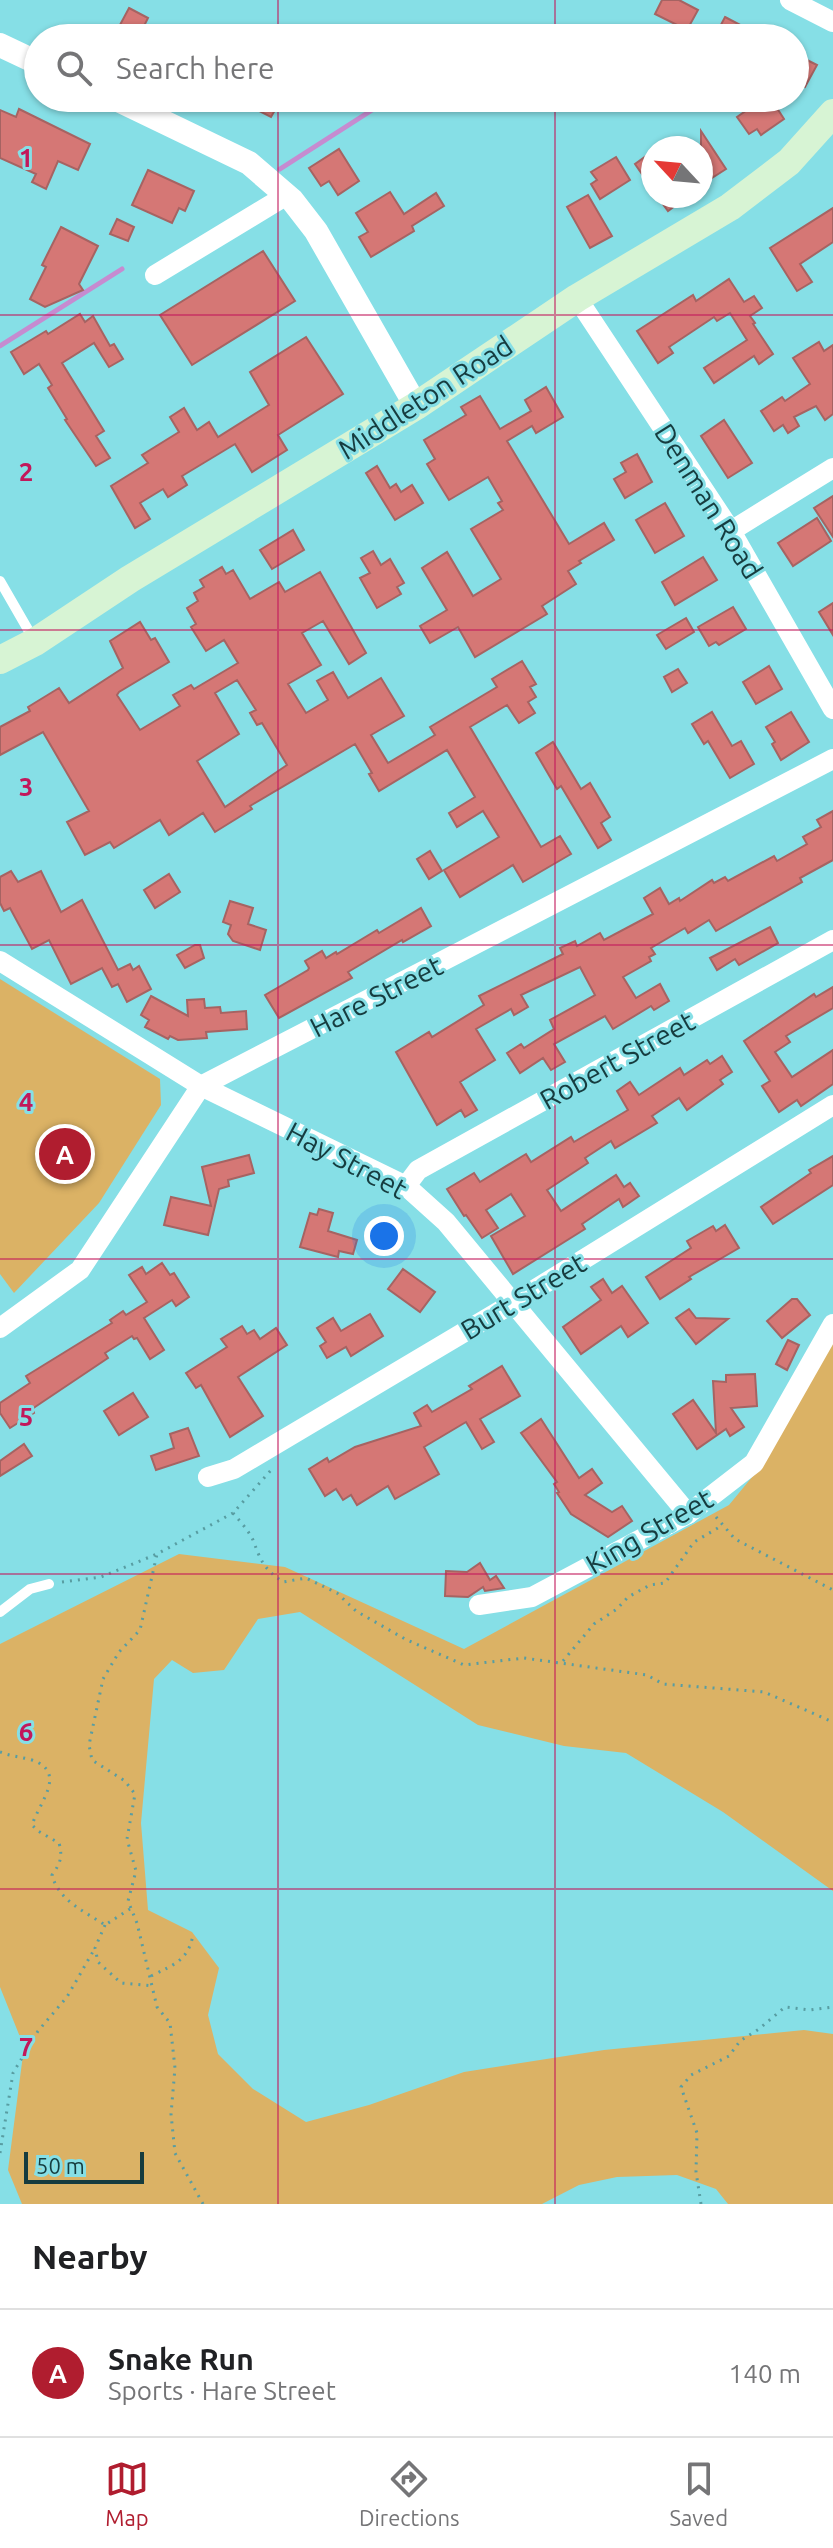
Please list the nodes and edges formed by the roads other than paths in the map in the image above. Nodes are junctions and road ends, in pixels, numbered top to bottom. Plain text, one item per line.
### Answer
1 (790, 0) edge
2 (833, 22) edge
3 (0, 45) edge
4 (24, 56) edge
5 (143, 112) edge
6 (833, 113) edge
7 (287, 195) junction
8 (155, 275) dead end
9 (577, 298) junction
10 (416, 406) junction
11 (833, 468) edge
12 (731, 531) junction
13 (0, 581) edge
14 (35, 642) junction
15 (0, 660) edge
16 (833, 709) edge
17 (833, 759) edge
18 (833, 940) edge
19 (0, 961) edge
20 (201, 1086) junction
21 (833, 1105) edge
22 (406, 1186) junction
23 (513, 1303) junction
24 (833, 1324) edge
25 (0, 1328) edge
26 (208, 1477) dead end
27 (696, 1508) junction
28 (49, 1584) road end
29 (479, 1605) dead end
30 (0, 1612) edge

1 - 2 street
3 - 4 street
5 - 7 street
6 - 9 main road, Middleton Road
7 - 8 street
7 - 10 street
9 - 10 main road, Middleton Road
9 - 12 street, Denman Road
10 - 14 main road, Middleton Road
11 - 12 street
12 - 16 street, Denman Road
13 - 14 lane
14 - 15 main road, Middleton Road
17 - 20 street, Hare Street
18 - 22 street, Robert Street
19 - 20 street, Hay Street
20 - 22 street, Hay Street
20 - 25 street, Hare Street
21 - 23 street, Burt Street
22 - 23 street, Hay Street
23 - 26 street, Burt Street
23 - 27 street, Hay Street
24 - 27 street, King Street
27 - 29 street, King Street
28 - 30 lane

